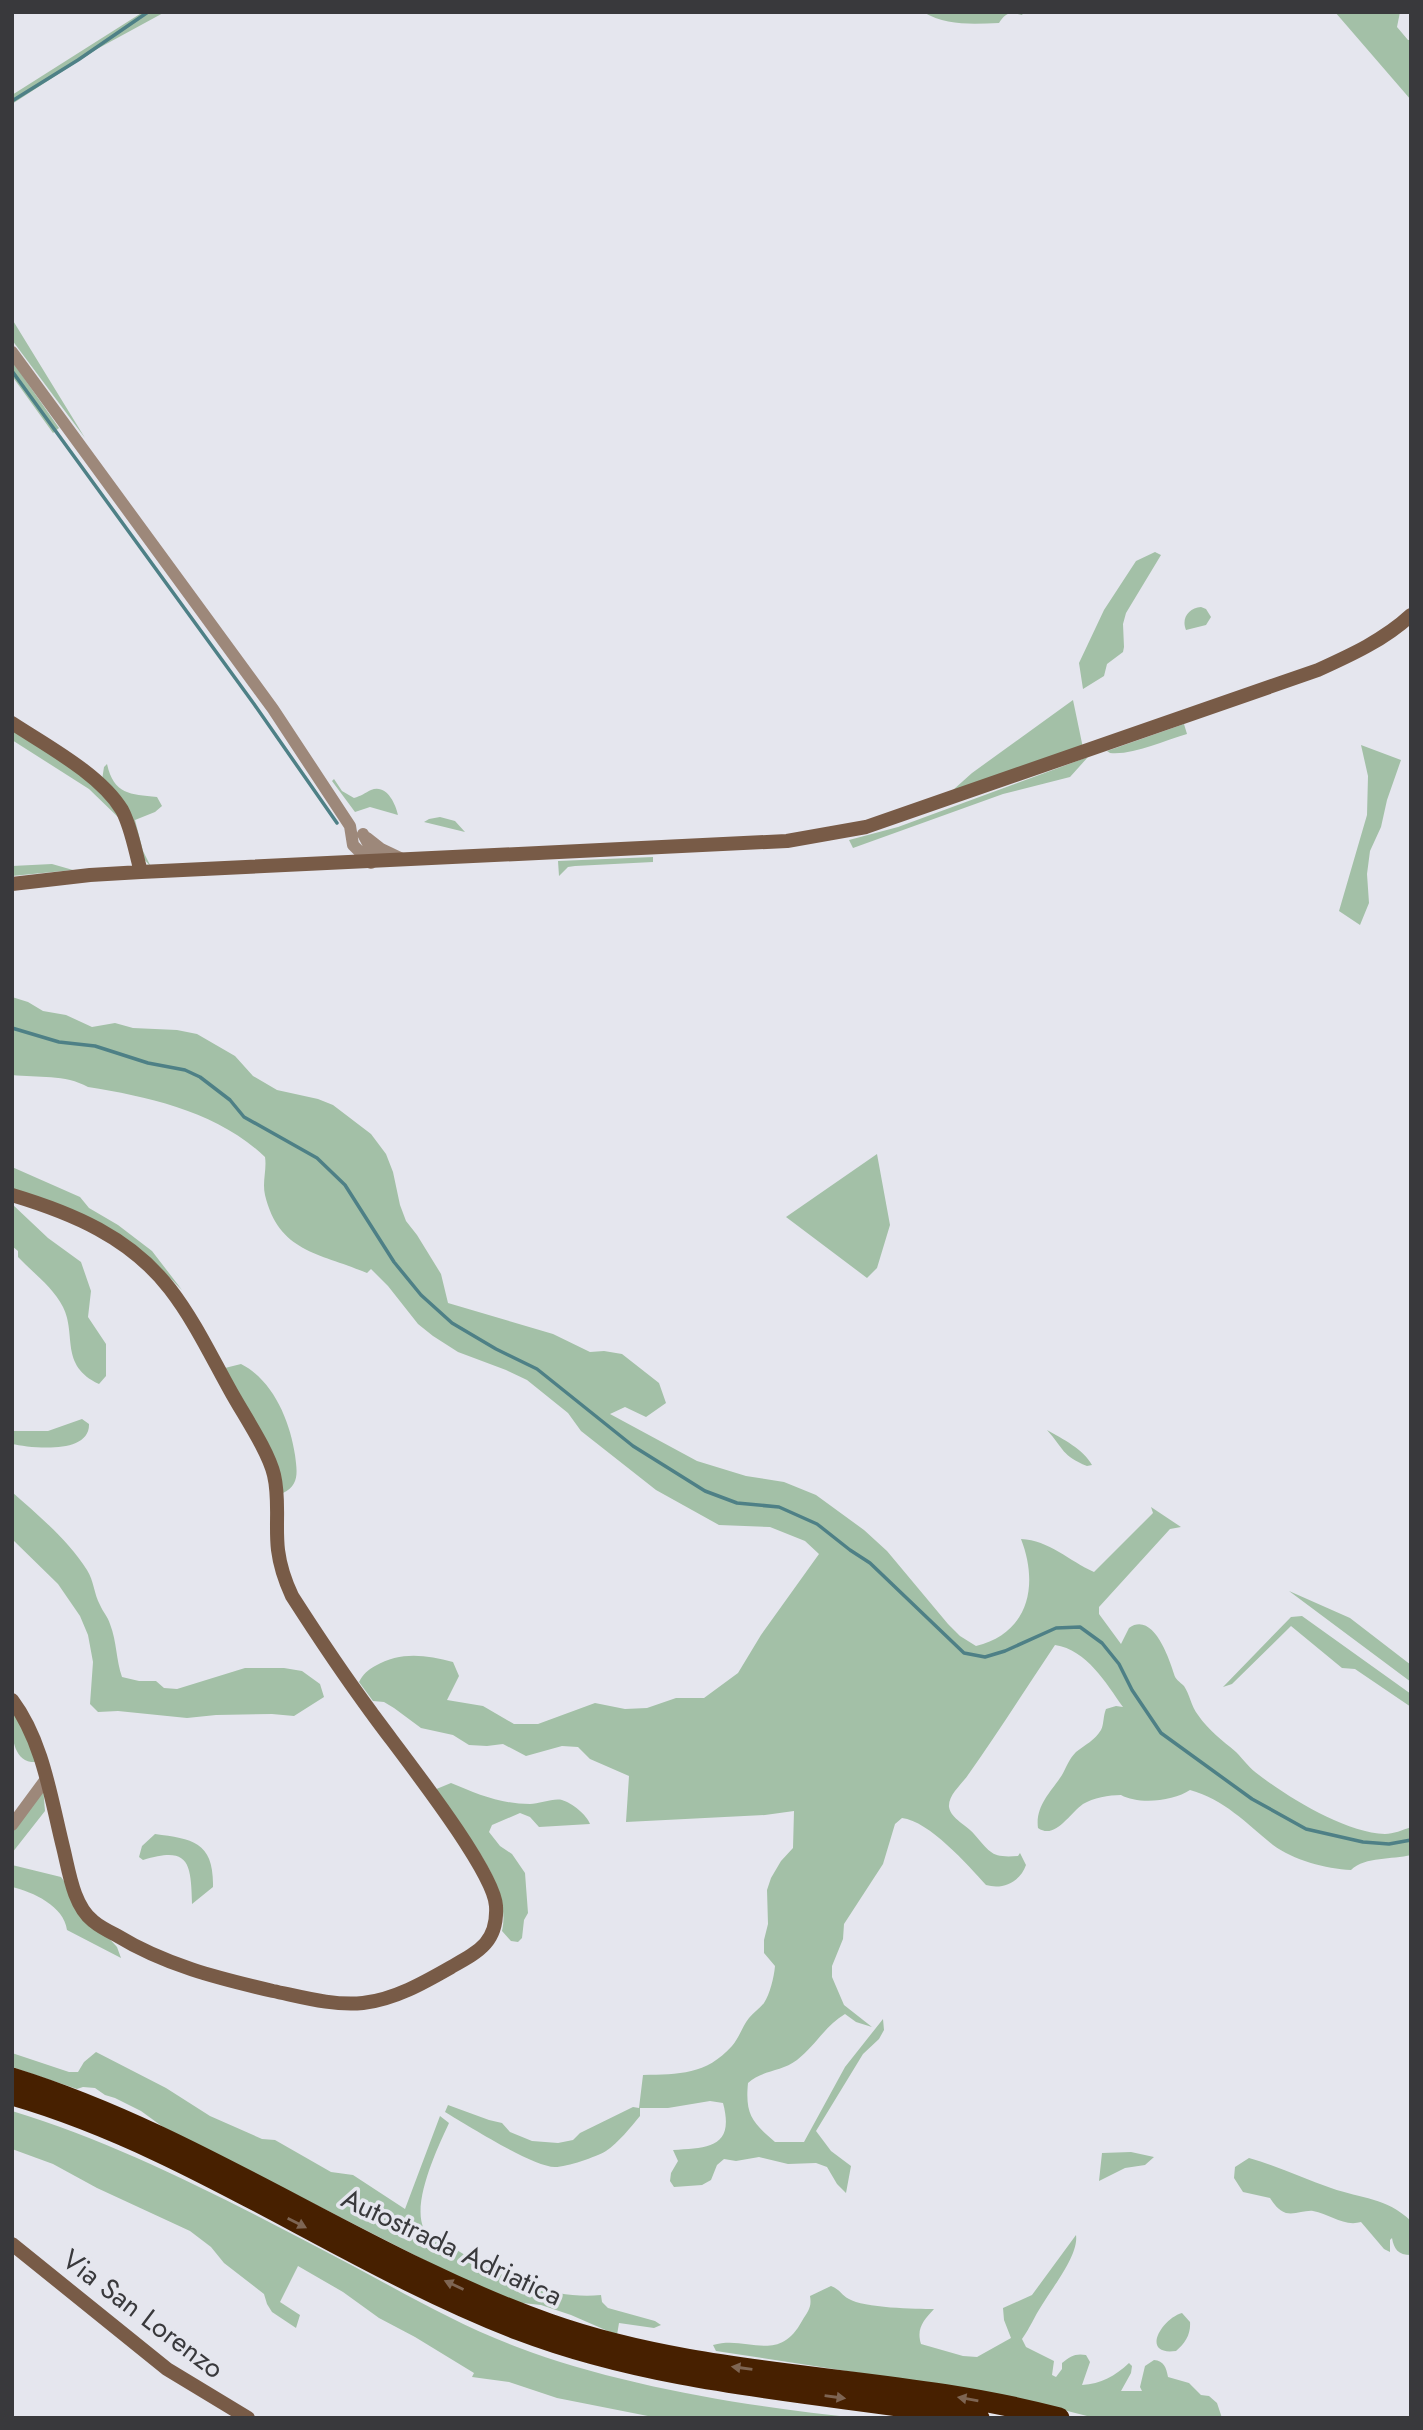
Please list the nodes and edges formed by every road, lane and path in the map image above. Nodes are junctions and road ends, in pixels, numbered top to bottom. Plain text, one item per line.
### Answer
1 (12, 352) edge
2 (1411, 615) edge
3 (12, 723) edge
4 (355, 832) junction
5 (406, 861) junction
6 (371, 863) junction
7 (331, 864) junction
8 (141, 872) junction
9 (12, 884) edge
10 (12, 1195) edge
11 (12, 1700) edge
12 (46, 1779) junction
13 (12, 1825) edge
14 (12, 2078) edge
15 (12, 2095) edge
16 (12, 2244) edge
17 (248, 2418) edge
18 (979, 2418) edge
19 (1059, 2418) edge

1 - 4 street
2 - 5 street
3 - 8 street
4 - 5 street
4 - 6 street
4 - 7 street
5 - 6 street
6 - 7 street
7 - 8 street
8 - 9 street
10 - 12 street
11 - 12 street
12 - 13 street
19 -> 14 highway, Autostrada Adriatica
15 -> 18 highway, Autostrada Adriatica
16 - 17 street, Via San Lorenzo

